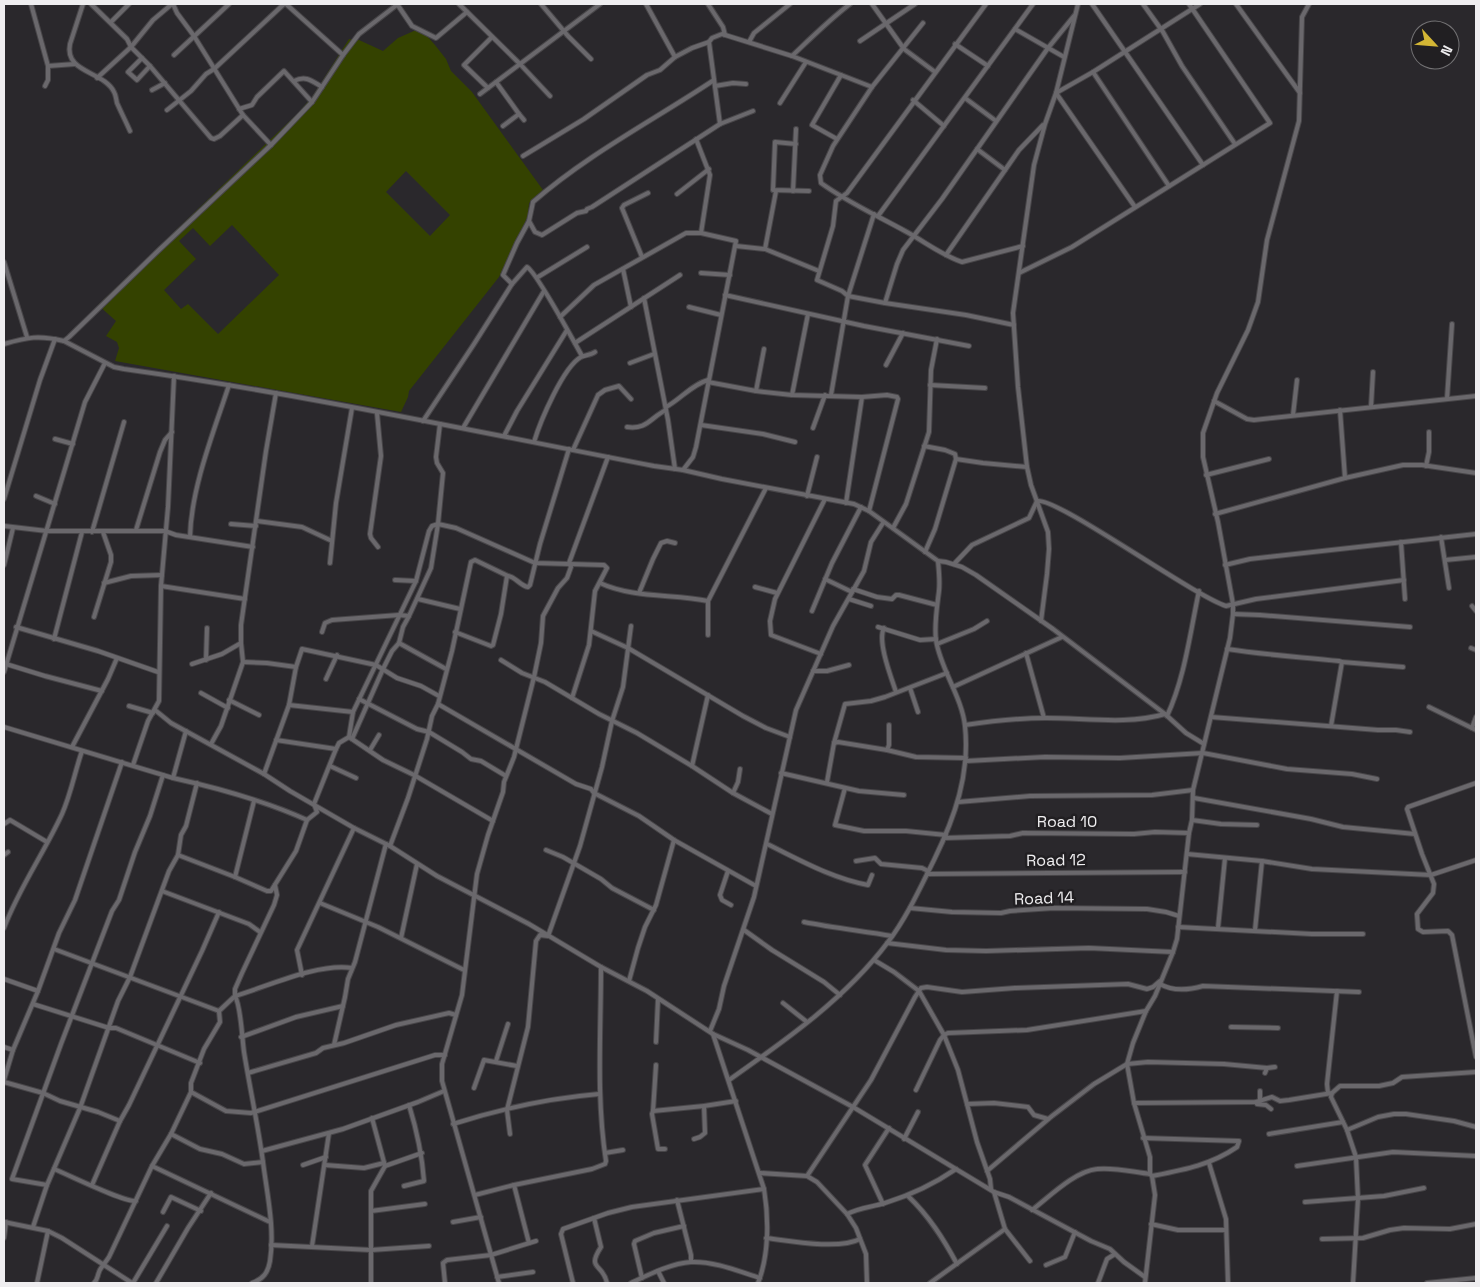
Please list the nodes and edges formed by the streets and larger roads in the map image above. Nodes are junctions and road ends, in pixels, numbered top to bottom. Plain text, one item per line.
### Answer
1 (31, 4) edge
2 (83, 4) edge
3 (92, 4) edge
4 (129, 4) edge
5 (173, 4) edge
6 (228, 4) edge
7 (285, 4) edge
8 (398, 4) edge
9 (459, 4) edge
10 (541, 4) edge
11 (600, 4) edge
12 (646, 4) edge
13 (708, 4) edge
14 (790, 4) edge
15 (850, 4) edge
16 (872, 4) edge
17 (915, 4) edge
18 (986, 4) edge
19 (1032, 4) edge
20 (1078, 4) edge
21 (1092, 4) edge
22 (1143, 4) edge
23 (1189, 4) edge
24 (1200, 4) edge
25 (1236, 4) edge
26 (1310, 4) edge
27 (1192, 9) junction
28 (467, 12) junction
29 (1076, 14) junction
30 (111, 22) junction
31 (886, 22) junction
32 (923, 24) dead end
33 (1015, 28) junction
34 (1161, 29) junction
35 (564, 31) junction
36 (725, 34) junction
37 (194, 36) junction
38 (492, 37) junction
39 (860, 41) dead end
40 (709, 42) junction
41 (749, 42) junction
42 (955, 44) junction
43 (131, 47) junction
44 (1048, 48) junction
45 (904, 49) junction
46 (1125, 50) junction
47 (174, 54) dead end
48 (343, 55) junction
49 (792, 56) junction
50 (674, 57) junction
51 (1064, 57) junction
52 (142, 58) junction
53 (591, 58) dead end
54 (806, 62) junction
55 (75, 64) junction
56 (520, 64) junction
57 (48, 66) junction
58 (150, 66) junction
59 (988, 66) junction
60 (214, 69) junction
61 (935, 72) junction
62 (1093, 72) junction
63 (842, 76) junction
64 (97, 78) junction
65 (714, 80) junction
66 (294, 81) junction
67 (496, 82) junction
68 (165, 83) junction
69 (746, 84) dead end
70 (45, 86) dead end
71 (715, 86) junction
72 (872, 87) junction
73 (322, 88) junction
74 (488, 88) junction
75 (152, 90) dead end
76 (1056, 93) junction
77 (1300, 93) junction
78 (480, 94) dead end
79 (550, 96) dead end
80 (964, 98) junction
81 (179, 100) junction
82 (913, 100) junction
83 (312, 102) junction
84 (780, 102) dead end
85 (239, 109) junction
86 (167, 110) dead end
87 (753, 111) dead end
88 (519, 114) junction
89 (243, 116) junction
90 (524, 120) dead end
91 (996, 121) junction
92 (720, 124) junction
93 (1045, 124) junction
94 (503, 126) dead end
95 (944, 126) junction
96 (796, 129) dead end
97 (130, 131) dead end
98 (696, 139) junction
99 (837, 139) junction
100 (796, 144) junction
101 (1235, 144) junction
102 (271, 145) junction
103 (977, 148) junction
104 (523, 156) dead end
105 (1203, 165) junction
106 (709, 169) junction
107 (1005, 170) junction
108 (1169, 186) junction
109 (776, 191) junction
110 (793, 191) junction
111 (809, 191) dead end
112 (648, 193) dead end
113 (677, 194) dead end
114 (841, 197) junction
115 (1135, 207) junction
116 (876, 215) junction
117 (529, 221) junction
118 (701, 233) junction
119 (913, 236) junction
120 (736, 246) junction
121 (1024, 246) junction
122 (587, 247) dead end
123 (765, 249) junction
124 (946, 255) junction
125 (642, 257) junction
126 (4, 262) edge
127 (623, 268) junction
128 (820, 271) junction
129 (701, 273) dead end
130 (1019, 273) junction
131 (680, 275) dead end
132 (730, 275) junction
133 (538, 277) junction
134 (512, 284) junction
135 (544, 291) junction
136 (726, 295) junction
137 (848, 296) junction
138 (644, 298) junction
139 (885, 303) junction
140 (631, 307) junction
141 (689, 307) dead end
142 (808, 314) junction
143 (721, 315) junction
144 (560, 316) junction
145 (844, 321) junction
146 (1452, 324) dead end
147 (1014, 325) junction
148 (567, 330) junction
149 (902, 333) junction
150 (28, 337) junction
151 (55, 339) junction
152 (937, 339) junction
153 (64, 341) junction
154 (575, 342) junction
155 (4, 344) edge
156 (970, 346) dead end
157 (764, 349) dead end
158 (595, 352) dead end
159 (654, 354) junction
160 (582, 356) junction
161 (105, 363) junction
162 (630, 363) dead end
163 (886, 365) dead end
164 (1373, 372) dead end
165 (174, 376) junction
166 (1297, 380) dead end
167 (708, 381) junction
168 (229, 385) junction
169 (930, 385) junction
170 (985, 388) dead end
171 (756, 391) junction
172 (276, 393) junction
173 (792, 394) junction
174 (825, 395) junction
175 (831, 395) junction
176 (1476, 396) edge
177 (862, 397) junction
178 (631, 399) dead end
179 (1447, 399) junction
180 (1214, 401) junction
181 (1371, 407) junction
182 (352, 408) junction
183 (666, 408) junction
184 (1340, 410) junction
185 (377, 412) junction
186 (1293, 415) junction
187 (422, 421) junction
188 (124, 422) dead end
189 (440, 424) junction
190 (701, 424) junction
191 (627, 426) dead end
192 (463, 428) junction
193 (813, 428) dead end
194 (172, 432) junction
195 (1429, 432) dead end
196 (504, 436) junction
197 (55, 439) dead end
198 (534, 442) junction
199 (795, 442) dead end
200 (72, 444) junction
201 (924, 446) junction
202 (571, 450) junction
203 (608, 457) junction
204 (817, 457) dead end
205 (956, 459) junction
206 (1269, 459) dead end
207 (1426, 466) junction
208 (1027, 467) junction
209 (675, 469) junction
210 (683, 470) junction
211 (1476, 473) edge
212 (1206, 475) junction
213 (1345, 478) junction
214 (766, 488) junction
215 (36, 496) dead end
216 (808, 496) junction
217 (825, 499) junction
218 (4, 500) edge
219 (1037, 501) junction
220 (846, 503) junction
221 (55, 504) junction
222 (861, 507) junction
223 (868, 512) junction
224 (1215, 514) junction
225 (883, 523) junction
226 (231, 524) dead end
227 (256, 524) junction
228 (438, 524) junction
229 (4, 526) edge
230 (13, 528) junction
231 (893, 528) junction
232 (136, 530) junction
233 (47, 531) junction
234 (165, 531) junction
235 (82, 532) junction
236 (92, 532) junction
237 (103, 532) junction
238 (1476, 534) edge
239 (190, 537) junction
240 (1441, 537) junction
241 (332, 541) junction
242 (1401, 542) junction
243 (675, 543) dead end
244 (378, 547) dead end
245 (253, 548) junction
246 (925, 552) junction
247 (1476, 557) edge
248 (1444, 560) junction
249 (938, 561) junction
250 (535, 562) junction
251 (330, 563) dead end
252 (569, 563) junction
253 (954, 564) junction
254 (1225, 565) junction
255 (4, 566) edge
256 (162, 575) junction
257 (508, 576) junction
258 (825, 579) junction
259 (395, 580) dead end
260 (1404, 580) junction
261 (416, 581) junction
262 (104, 583) junction
263 (600, 583) junction
264 (161, 586) junction
265 (755, 588) dead end
266 (1448, 588) dead end
267 (853, 591) junction
268 (1199, 591) junction
269 (638, 593) junction
270 (778, 593) junction
271 (245, 599) junction
272 (418, 599) junction
273 (849, 599) junction
274 (1405, 599) dead end
275 (708, 601) junction
276 (1233, 604) junction
277 (937, 605) junction
278 (871, 606) dead end
279 (1472, 606) dead end
280 (460, 609) junction
281 (812, 611) dead end
282 (1476, 611) edge
283 (1233, 614) junction
284 (399, 616) junction
285 (409, 616) junction
286 (94, 617) dead end
287 (987, 621) dead end
288 (1040, 621) junction
289 (631, 626) dead end
290 (16, 627) junction
291 (878, 627) dead end
292 (1410, 627) dead end
293 (207, 628) dead end
294 (884, 628) junction
295 (591, 631) junction
296 (322, 632) dead end
297 (455, 632) junction
298 (708, 635) dead end
299 (1062, 637) junction
300 (54, 639) junction
301 (936, 642) junction
302 (241, 643) junction
303 (399, 643) junction
304 (628, 648) junction
305 (1472, 648) dead end
306 (1227, 649) junction
307 (1476, 650) edge
308 (1026, 653) junction
309 (821, 654) junction
310 (337, 656) junction
311 (117, 658) junction
312 (206, 660) junction
313 (501, 660) dead end
314 (243, 662) junction
315 (1342, 662) junction
316 (6, 664) junction
317 (192, 664) dead end
318 (376, 665) junction
319 (849, 665) dead end
320 (296, 667) junction
321 (1403, 667) dead end
322 (383, 669) junction
323 (446, 669) junction
324 (813, 671) junction
325 (4, 672) edge
326 (158, 672) junction
327 (947, 673) junction
328 (534, 677) junction
329 (326, 679) dead end
330 (953, 687) junction
331 (910, 688) junction
332 (102, 691) junction
333 (896, 692) junction
334 (200, 693) dead end
335 (708, 695) junction
336 (439, 696) junction
337 (572, 698) junction
338 (360, 699) junction
339 (229, 700) junction
340 (368, 703) junction
341 (438, 704) junction
342 (290, 705) junction
343 (129, 706) dead end
344 (1429, 707) dead end
345 (228, 708) junction
346 (154, 712) junction
347 (353, 712) junction
348 (918, 712) dead end
349 (259, 715) dead end
350 (1166, 715) junction
351 (1211, 717) junction
352 (1476, 717) edge
353 (1044, 718) junction
354 (612, 721) junction
355 (965, 725) junction
356 (889, 726) dead end
357 (1331, 726) junction
358 (4, 727) edge
359 (1474, 729) edge
360 (186, 731) junction
361 (429, 732) junction
362 (1410, 732) dead end
363 (379, 735) dead end
364 (790, 737) junction
365 (351, 738) junction
366 (276, 740) junction
367 (835, 742) junction
368 (211, 744) junction
369 (1204, 744) junction
370 (72, 747) junction
371 (336, 749) junction
372 (516, 749) junction
373 (82, 750) junction
374 (370, 750) junction
375 (888, 750) junction
376 (1203, 753) junction
377 (966, 760) junction
378 (122, 762) junction
379 (133, 765) junction
380 (330, 766) junction
381 (692, 766) junction
382 (740, 769) dead end
383 (781, 773) junction
384 (264, 774) junction
385 (163, 775) junction
386 (414, 775) junction
387 (506, 776) junction
388 (173, 778) junction
389 (356, 778) dead end
390 (1377, 778) dead end
391 (827, 782) junction
392 (197, 783) junction
393 (1476, 783) edge
394 (845, 788) junction
395 (1194, 790) junction
396 (594, 793) junction
397 (733, 793) junction
398 (904, 795) dead end
399 (1194, 798) junction
400 (254, 801) junction
401 (958, 802) junction
402 (314, 804) junction
403 (772, 814) junction
404 (307, 820) junction
405 (1192, 820) junction
406 (493, 822) junction
407 (4, 824) edge
408 (1257, 825) dead end
409 (354, 828) junction
410 (1189, 833) junction
411 (1415, 834) junction
412 (945, 836) junction
413 (674, 840) junction
414 (47, 842) junction
415 (767, 844) junction
416 (388, 845) junction
417 (546, 850) dead end
418 (1187, 854) junction
419 (178, 855) junction
420 (1225, 858) junction
421 (1476, 860) edge
422 (856, 861) dead end
423 (1262, 861) junction
424 (418, 864) junction
425 (573, 864) junction
426 (728, 871) junction
427 (928, 872) junction
428 (1185, 872) junction
429 (1431, 875) junction
430 (872, 876) dead end
431 (235, 877) junction
432 (275, 885) junction
433 (756, 886) junction
434 (162, 892) junction
435 (474, 896) junction
436 (320, 903) junction
437 (731, 905) dead end
438 (910, 908) junction
439 (654, 910) junction
440 (219, 912) junction
441 (1179, 916) junction
442 (366, 922) junction
443 (804, 922) dead end
444 (1178, 927) junction
445 (4, 928) edge
446 (1218, 928) junction
447 (744, 930) junction
448 (1255, 930) junction
449 (260, 932) junction
450 (1363, 934) dead end
451 (548, 936) junction
452 (892, 936) junction
453 (402, 938) junction
454 (887, 943) junction
455 (54, 949) junction
456 (1173, 952) junction
457 (874, 960) junction
458 (92, 963) junction
459 (601, 967) junction
460 (352, 968) junction
461 (464, 970) junction
462 (302, 975) junction
463 (130, 977) junction
464 (4, 979) edge
465 (629, 981) junction
466 (1160, 982) junction
467 (38, 991) junction
468 (918, 991) junction
469 (1337, 992) junction
470 (1359, 992) dead end
471 (840, 994) junction
472 (179, 996) junction
473 (235, 996) junction
474 (658, 999) junction
475 (783, 1003) dead end
476 (33, 1004) junction
477 (344, 1006) junction
478 (219, 1011) junction
479 (1146, 1011) junction
480 (456, 1015) junction
481 (72, 1016) junction
482 (807, 1022) junction
483 (508, 1024) dead end
484 (1231, 1027) dead end
485 (109, 1028) junction
486 (1278, 1028) dead end
487 (712, 1033) junction
488 (944, 1035) junction
489 (241, 1037) junction
490 (656, 1042) dead end
491 (1475, 1042) edge
492 (334, 1045) junction
493 (157, 1046) junction
494 (4, 1047) edge
495 (13, 1050) junction
496 (445, 1055) junction
497 (1476, 1056) edge
498 (762, 1058) junction
499 (496, 1061) junction
500 (200, 1063) junction
501 (1127, 1064) junction
502 (656, 1065) dead end
503 (518, 1066) junction
504 (1275, 1067) dead end
505 (1267, 1068) junction
506 (1476, 1072) edge
507 (248, 1073) junction
508 (1265, 1073) dead end
509 (729, 1080) junction
510 (4, 1081) edge
511 (474, 1088) dead end
512 (916, 1090) dead end
513 (444, 1091) junction
514 (1260, 1091) dead end
515 (191, 1092) junction
516 (43, 1093) junction
517 (1330, 1093) junction
518 (600, 1094) junction
519 (736, 1101) junction
520 (1258, 1102) junction
521 (1134, 1103) junction
522 (967, 1104) junction
523 (409, 1105) junction
524 (704, 1106) junction
525 (853, 1107) junction
526 (80, 1108) junction
527 (1271, 1109) dead end
528 (507, 1110) junction
529 (653, 1111) junction
530 (256, 1112) junction
531 (918, 1112) dead end
532 (372, 1118) junction
533 (1048, 1119) junction
534 (120, 1121) junction
535 (1343, 1122) junction
536 (453, 1124) junction
537 (889, 1128) junction
538 (1476, 1128) edge
539 (1347, 1130) junction
540 (329, 1133) junction
541 (171, 1134) junction
542 (510, 1134) dead end
543 (1269, 1134) dead end
544 (1143, 1138) junction
545 (694, 1139) dead end
546 (904, 1139) junction
547 (665, 1149) dead end
548 (623, 1150) dead end
549 (262, 1151) junction
550 (422, 1153) junction
551 (605, 1153) junction
552 (1476, 1156) edge
553 (326, 1157) junction
554 (1356, 1157) junction
555 (263, 1162) junction
556 (1209, 1163) junction
557 (384, 1164) junction
558 (303, 1165) dead end
559 (152, 1166) junction
560 (325, 1166) junction
561 (1297, 1166) dead end
562 (54, 1169) junction
563 (956, 1169) junction
564 (987, 1171) junction
565 (760, 1173) junction
566 (1151, 1175) junction
567 (807, 1176) junction
568 (47, 1185) junction
569 (92, 1185) junction
570 (514, 1185) junction
571 (404, 1186) dead end
572 (1424, 1188) dead end
573 (764, 1189) junction
574 (993, 1190) junction
575 (211, 1193) junction
576 (475, 1195) junction
577 (908, 1196) junction
578 (1358, 1199) junction
579 (677, 1200) junction
580 (1305, 1202) dead end
581 (133, 1203) junction
582 (426, 1204) dead end
583 (883, 1204) junction
584 (1032, 1210) junction
585 (201, 1211) junction
586 (371, 1211) junction
587 (163, 1212) dead end
588 (847, 1214) junction
589 (481, 1217) junction
590 (594, 1218) junction
591 (5, 1222) edge
592 (270, 1222) junction
593 (453, 1222) dead end
594 (1151, 1224) junction
595 (1476, 1224) edge
596 (167, 1226) dead end
597 (684, 1226) junction
598 (33, 1227) junction
599 (1005, 1229) junction
600 (1226, 1230) junction
601 (48, 1231) junction
602 (1075, 1232) junction
603 (4, 1238) edge
604 (766, 1238) junction
605 (1356, 1238) junction
606 (860, 1239) junction
607 (1322, 1239) dead end
608 (536, 1241) dead end
609 (529, 1244) junction
610 (271, 1245) junction
611 (312, 1246) junction
612 (429, 1246) dead end
613 (371, 1250) junction
614 (1115, 1254) junction
615 (491, 1255) junction
616 (1030, 1261) dead end
617 (691, 1262) junction
618 (957, 1264) junction
619 (105, 1265) junction
620 (1046, 1265) dead end
621 (658, 1271) junction
622 (533, 1272) dead end
623 (497, 1277) junction
624 (1145, 1277) junction
625 (642, 1278) junction
626 (1476, 1278) edge
627 (261, 1279) junction
628 (759, 1282) edge
629 (37, 1283) edge
630 (94, 1283) edge
631 (132, 1283) edge
632 (156, 1283) edge
633 (252, 1283) edge
634 (268, 1283) edge
635 (371, 1283) edge
636 (445, 1283) edge
637 (499, 1283) edge
638 (573, 1283) edge
639 (607, 1283) edge
640 (631, 1283) edge
641 (664, 1283) edge
642 (867, 1283) edge
643 (930, 1283) edge
644 (1098, 1283) edge
645 (1145, 1283) edge
646 (1228, 1283) edge
647 (1353, 1283) edge
648 (1427, 1283) edge
649 (1432, 1283) edge

1 - 57 street
2 - 55 street
3 - 30 street
4 - 30 street
5 - 37 street
5 - 43 street
6 - 37 street
7 - 48 street
7 - 60 street
8 - 28 street
8 - 48 street
9 - 28 street
10 - 35 street
11 - 35 street
12 - 50 street
13 - 36 street
14 - 41 street
15 - 49 street
16 - 31 street
17 - 31 street
18 - 42 street
19 - 33 street
20 - 29 street
21 - 46 street
22 - 34 street
23 - 27 street
24 - 27 street
25 - 77 street
26 - 77 street
27 - 34 street
27 - 101 street
28 - 38 street
29 - 44 street
29 - 51 street
30 - 43 street
31 - 39 street
31 - 45 street
32 - 45 street
33 - 44 street
33 - 59 street
34 - 46 street
34 - 101 street
35 - 53 street
35 - 56 street
36 - 40 street
36 - 41 street
37 - 47 street
37 - 60 street
38 - 56 street
38 - 74 street
40 - 50 street
40 - 65 street
41 - 49 street
42 - 59 street
42 - 61 street
43 - 52 street
43 - 64 street
44 - 51 street
44 - 91 street
45 - 61 street
45 - 72 street
46 - 62 street
46 - 105 street
48 - 73 street
49 - 54 street
50 - 104 street
51 - 76 street
52 - 58 street
52 - 58 street
54 - 63 street
54 - 84 street
55 - 57 street
55 - 64 street
56 - 67 street
56 - 79 street
57 - 70 street
58 - 68 street
59 - 80 street
60 - 81 street
60 - 85 street
61 - 82 street
62 - 76 street
62 - 108 street
63 - 72 street
63 - 99 street
64 - 97 street
65 - 71 street
65 - 117 street
66 - 73 street
66 - 83 street
66 - 85 street
67 - 74 street
67 - 88 street
68 - 75 street
68 - 81 street
69 - 71 street
71 - 92 street
72 - 99 street
73 - 83 street
74 - 78 street
76 - 93 street
76 - 115 street
77 - 180 street
80 - 91 street
80 - 95 street
81 - 86 street
81 - 89 street
82 - 95 street
82 - 114 street
83 - 102 street
85 - 89 street
87 - 92 street
88 - 90 street
88 - 94 street
89 - 102 street
91 - 103 street
92 - 98 street
93 - 107 street
93 - 121 street
95 - 116 street
96 - 100 street
98 - 106 street
98 - 117 street
99 - 114 street
100 - 109 street
100 - 110 street
101 - 105 street
102 - 153 street
103 - 107 street
103 - 119 street
105 - 108 street
106 - 113 street
106 - 118 street
107 - 124 street
108 - 115 street
109 - 110 street
109 - 123 street
110 - 111 street
112 - 125 street
114 - 116 street
114 - 128 street
115 - 130 street
116 - 119 street
116 - 137 street
117 - 134 street
118 - 120 street
118 - 125 street
119 - 124 street
119 - 139 street
120 - 123 street
120 - 132 street
121 - 124 street
121 - 130 street
122 - 133 street
123 - 128 street
125 - 127 street
126 - 150 street
127 - 140 street
127 - 144 street
128 - 137 street
129 - 132 street
130 - 147 street
131 - 138 street
132 - 136 street
133 - 134 street
133 - 135 street
134 - 187 street
135 - 144 street
135 - 192 street
136 - 142 street
136 - 143 street
137 - 139 street
137 - 145 street
138 - 140 street
138 - 159 street
139 - 147 street
140 - 154 street
141 - 143 street
142 - 145 street
142 - 173 street
143 - 167 street
144 - 148 street
145 - 149 street
145 - 175 street
146 - 179 street
147 - 208 street
148 - 154 street
148 - 196 street
149 - 152 street
149 - 163 street
150 - 151 street
150 - 155 street
151 - 153 street
151 - 218 street
152 - 156 street
152 - 169 street
153 - 161 street
154 - 160 street
157 - 171 street
158 - 160 street
159 - 162 street
159 - 183 street
160 - 198 street
161 - 165 street
161 - 200 street
164 - 181 street
165 - 168 street
165 - 194 street
166 - 186 street
167 - 171 street
167 - 183 street
167 - 190 street
168 - 172 street
168 - 239 street
169 - 170 street
169 - 201 street
171 - 173 street
172 - 182 street
172 - 227 street
173 - 174 street
174 - 175 street
174 - 193 street
175 - 177 street
176 - 179 street
177 - 220 street
177 - 223 street
178 - 202 street
179 - 181 street
180 - 186 street
180 - 212 street
181 - 184 street
182 - 185 street
182 - 241 street
183 - 191 street
183 - 209 street
184 - 186 street
184 - 213 street
185 - 187 street
185 - 244 street
187 - 189 street
188 - 236 street
189 - 192 street
189 - 228 street
190 - 199 street
190 - 210 street
192 - 196 street
194 - 232 street
194 - 234 street
195 - 207 street
196 - 198 street
197 - 200 street
198 - 202 street
200 - 221 street
201 - 205 street
201 - 231 street
202 - 203 street
202 - 250 street
203 - 209 street
203 - 252 street
204 - 216 street
205 - 208 street
205 - 246 street
206 - 212 street
207 - 211 street
207 - 213 street
208 - 219 street
209 - 210 street
210 - 214 street
212 - 224 street
213 - 224 street
214 - 216 street
214 - 275 street
215 - 221 street
216 - 217 street
217 - 220 street
217 - 270 street
219 - 253 street
219 - 268 street
219 - 288 street
220 - 222 street
221 - 233 street
222 - 223 street
222 - 258 street
223 - 225 street
224 - 254 street
225 - 231 street
225 - 267 street
226 - 227 street
227 - 241 street
227 - 245 street
228 - 250 street
228 - 261 street
228 - 272 street
229 - 230 street
230 - 233 street
230 - 255 street
231 - 246 street
232 - 234 street
232 - 237 street
233 - 235 street
233 - 290 street
234 - 239 street
234 - 256 street
235 - 236 street
235 - 300 street
236 - 237 street
237 - 262 street
238 - 240 street
239 - 245 street
240 - 242 street
240 - 248 street
241 - 251 street
242 - 254 street
242 - 260 street
243 - 269 street
245 - 271 street
246 - 249 street
247 - 248 street
248 - 266 street
249 - 253 street
249 - 277 street
250 - 252 street
250 - 257 street
252 - 263 street
252 - 328 street
253 - 288 street
254 - 276 street
256 - 262 street
256 - 264 street
257 - 280 street
257 - 297 street
258 - 267 street
258 - 281 street
259 - 261 street
260 - 274 street
260 - 276 street
261 - 284 street
262 - 286 street
263 - 269 street
263 - 295 street
264 - 271 street
264 - 326 street
265 - 270 street
267 - 273 street
267 - 277 street
268 - 276 street
268 - 350 street
269 - 275 street
270 - 309 street
271 - 302 street
272 - 280 street
272 - 285 street
273 - 278 street
273 - 309 street
275 - 298 street
276 - 283 street
277 - 301 street
279 - 282 street
280 - 297 street
283 - 292 street
283 - 306 street
284 - 285 street
284 - 296 street
284 - 318 street
285 - 303 street
287 - 301 street
288 - 299 street
289 - 304 street
290 - 300 street
290 - 316 street
291 - 294 street
293 - 312 street
294 - 301 street
294 - 333 street
295 - 304 street
295 - 337 street
297 - 323 street
299 - 308 street
299 - 350 street
300 - 311 street
301 - 327 street
302 - 312 street
302 - 314 street
303 - 322 street
303 - 323 street
304 - 335 street
304 - 354 street
305 - 307 street
306 - 315 street
306 - 351 street
308 - 330 street
308 - 353 street
309 - 324 street
310 - 318 street
310 - 320 street
310 - 329 street
311 - 326 street
311 - 332 street
312 - 317 street
313 - 328 street
314 - 320 street
314 - 339 street
315 - 321 street
315 - 357 street
316 - 325 street
316 - 332 street
318 - 322 street
318 - 338 street
319 - 324 street
320 - 342 street
322 - 336 street
322 - 340 street
323 - 336 street
324 - 364 street
326 - 346 street
327 - 330 street
327 - 331 street
328 - 337 street
328 - 372 street
330 - 355 street
331 - 333 street
331 - 348 street
332 - 370 street
333 - 367 street
334 - 345 street
335 - 364 street
335 - 381 street
336 - 341 street
337 - 354 street
338 - 340 street
338 - 347 street
339 - 345 street
339 - 349 street
340 - 361 street
340 - 365 street
341 - 361 street
341 - 372 street
342 - 347 street
342 - 366 street
343 - 346 street
344 - 359 street
345 - 368 street
346 - 360 street
346 - 379 street
347 - 365 street
350 - 353 street
350 - 369 street
351 - 357 street
351 - 369 street
352 - 359 street
353 - 355 street
354 - 381 street
354 - 396 street
355 - 377 street
356 - 375 street
357 - 362 street
358 - 370 street
360 - 368 street
360 - 388 street
361 - 386 street
361 - 387 street
363 - 374 street
364 - 383 street
365 - 371 street
365 - 374 street
366 - 371 street
366 - 384 street
367 - 375 street
367 - 391 street
368 - 384 street
369 - 376 street
370 - 373 street
371 - 380 street
372 - 387 street
372 - 396 street
373 - 378 street
373 - 414 street
374 - 386 street
375 - 377 street
376 - 377 street
376 - 390 street
376 - 395 street
377 - 401 street
378 - 379 street
378 - 455 street
379 - 385 street
380 - 389 street
380 - 402 street
381 - 397 street
382 - 397 street
383 - 391 street
383 - 403 street
384 - 402 street
385 - 388 street
385 - 458 street
386 - 406 street
386 - 416 street
387 - 406 street
388 - 392 street
391 - 394 street
392 - 400 street
392 - 419 street
393 - 411 street
394 - 398 street
394 - 412 street, Road 10
395 - 399 street
395 - 401 street
396 - 413 street
396 - 425 street
397 - 403 street
399 - 405 street
399 - 411 street
400 - 404 street
400 - 431 street
401 - 412 street
402 - 404 street
402 - 409 street
403 - 415 street
404 - 432 street
405 - 408 street
405 - 410 street
406 - 435 street
407 - 414 street
409 - 416 street
409 - 436 street
410 - 412 street, Road 10
410 - 418 street
411 - 429 street
412 - 427 street
413 - 426 street
413 - 439 street
414 - 445 street
415 - 430 street
415 - 433 street
416 - 424 street
416 - 442 street
417 - 425 street
418 - 420 street
418 - 428 street
419 - 431 street
419 - 434 street
420 - 423 street
420 - 446 street
421 - 429 street
422 - 427 street, Road 12
423 - 429 street
423 - 448 street
424 - 435 street
424 - 453 street
425 - 439 street
425 - 451 street
426 - 433 street
426 - 437 street
427 - 428 street, Road 12
427 - 438 street
428 - 441 street
429 - 491 street
431 - 432 street
432 - 449 street
433 - 447 street
434 - 440 street
434 - 463 street
435 - 451 street
435 - 461 street
436 - 442 street
436 - 462 street
438 - 441 street, Road 14
438 - 452 street
439 - 465 street
440 - 449 street
440 - 472 street
441 - 444 street
442 - 453 street
442 - 460 street
443 - 452 street
444 - 446 street
444 - 456 street
446 - 448 street
447 - 471 street
447 - 487 street
448 - 450 street
449 - 473 street
451 - 459 street
451 - 503 street
452 - 454 street
453 - 461 street
454 - 456 street
454 - 457 street
455 - 458 street
455 - 467 street
456 - 466 street
457 - 468 street
457 - 471 street
458 - 463 street
458 - 481 street
459 - 465 street
459 - 518 street
460 - 462 street
460 - 477 street
461 - 480 street
462 - 473 street
463 - 472 street
463 - 485 street
464 - 467 street
465 - 474 street
466 - 468 street
466 - 469 street
466 - 479 street
467 - 476 street
468 - 488 street
468 - 525 street
469 - 470 street
469 - 517 street
471 - 482 street
472 - 478 street
472 - 493 street
473 - 478 street
473 - 489 street
474 - 487 street
474 - 490 street
475 - 482 street
476 - 481 street
476 - 495 street
477 - 489 street
477 - 492 street
478 - 500 street
479 - 488 street
479 - 501 street
480 - 492 street
480 - 496 street
481 - 485 street
481 - 516 street
482 - 498 street
483 - 499 street
484 - 486 street
485 - 493 street
485 - 526 street
487 - 498 street
487 - 509 street
488 - 512 street
488 - 522 street
489 - 507 street
491 - 497 street
492 - 507 street
493 - 500 street
493 - 534 street
494 - 495 street
495 - 510 street
496 - 513 street
496 - 530 street
498 - 509 street
498 - 525 street
499 - 503 street
499 - 511 street
500 - 515 street
501 - 505 street
501 - 521 street
501 - 533 street
502 - 529 street
503 - 528 street
504 - 505 street
505 - 508 street
506 - 517 street
507 - 530 street
509 - 519 street
510 - 516 street
513 - 523 street
513 - 536 street
514 - 520 street
515 - 530 street
515 - 541 street
516 - 526 street
516 - 568 street
517 - 520 street
517 - 535 street
518 - 528 street
518 - 551 street
519 - 524 street
519 - 565 street
520 - 521 street
520 - 527 street
521 - 544 street
522 - 533 street
522 - 564 street
523 - 532 street
523 - 550 street
524 - 529 street
524 - 545 street
525 - 537 street
525 - 567 street
526 - 534 street
526 - 562 street
528 - 536 street
528 - 542 street
529 - 547 street
530 - 549 street
531 - 546 street
532 - 540 street
532 - 557 street
533 - 564 street
534 - 569 street
535 - 539 street
535 - 543 street
536 - 576 street
537 - 546 street
537 - 583 street
538 - 539 street
539 - 554 street
540 - 549 street
540 - 553 street
541 - 555 street
541 - 559 street
544 - 556 street
544 - 566 street
546 - 563 street
548 - 551 street
549 - 555 street
550 - 557 street
550 - 571 street
551 - 570 street
552 - 554 street
553 - 558 street
553 - 560 street
554 - 561 street
554 - 578 street
555 - 592 street
556 - 566 street
556 - 600 street
557 - 560 street
557 - 586 street
559 - 575 street
559 - 581 street
560 - 611 street
562 - 568 street
562 - 569 street
563 - 574 street
563 - 577 street
564 - 574 street
565 - 567 street
565 - 573 street
566 - 584 street
566 - 594 street
567 - 588 street
568 - 598 street
569 - 581 street
570 - 576 street
570 - 609 street
572 - 578 street
573 - 579 street
573 - 604 street
574 - 584 street
574 - 599 street
575 - 585 street
575 - 592 street
576 - 589 street
577 - 583 street
577 - 618 street
578 - 580 street
578 - 605 street
579 - 590 street
579 - 597 street
581 - 619 street
582 - 586 street
583 - 588 street
584 - 602 street
585 - 587 street
585 - 632 street
586 - 613 street
588 - 606 street
589 - 593 street
589 - 615 street
590 - 638 street
590 - 639 street
591 - 598 street
591 - 603 street
592 - 610 street
594 - 600 street
594 - 624 street
595 - 605 street
596 - 631 street
597 - 617 street
597 - 625 street
598 - 601 street
599 - 616 street
599 - 618 street
600 - 646 street
601 - 619 street
601 - 629 street
602 - 614 street
602 - 620 street
604 - 606 street
604 - 628 street
605 - 607 street
605 - 647 street
606 - 642 street
608 - 609 street
609 - 615 street
610 - 611 street
610 - 627 street
611 - 613 street
612 - 613 street
613 - 635 street
614 - 624 street
614 - 644 street
615 - 623 street
615 - 636 street
617 - 621 street
617 - 628 street
618 - 643 street
619 - 630 street
619 - 631 street
621 - 625 street
621 - 641 street
622 - 623 street
623 - 637 street
624 - 645 street
625 - 640 street
626 - 649 street
627 - 633 street
627 - 634 street
648 - 649 street

